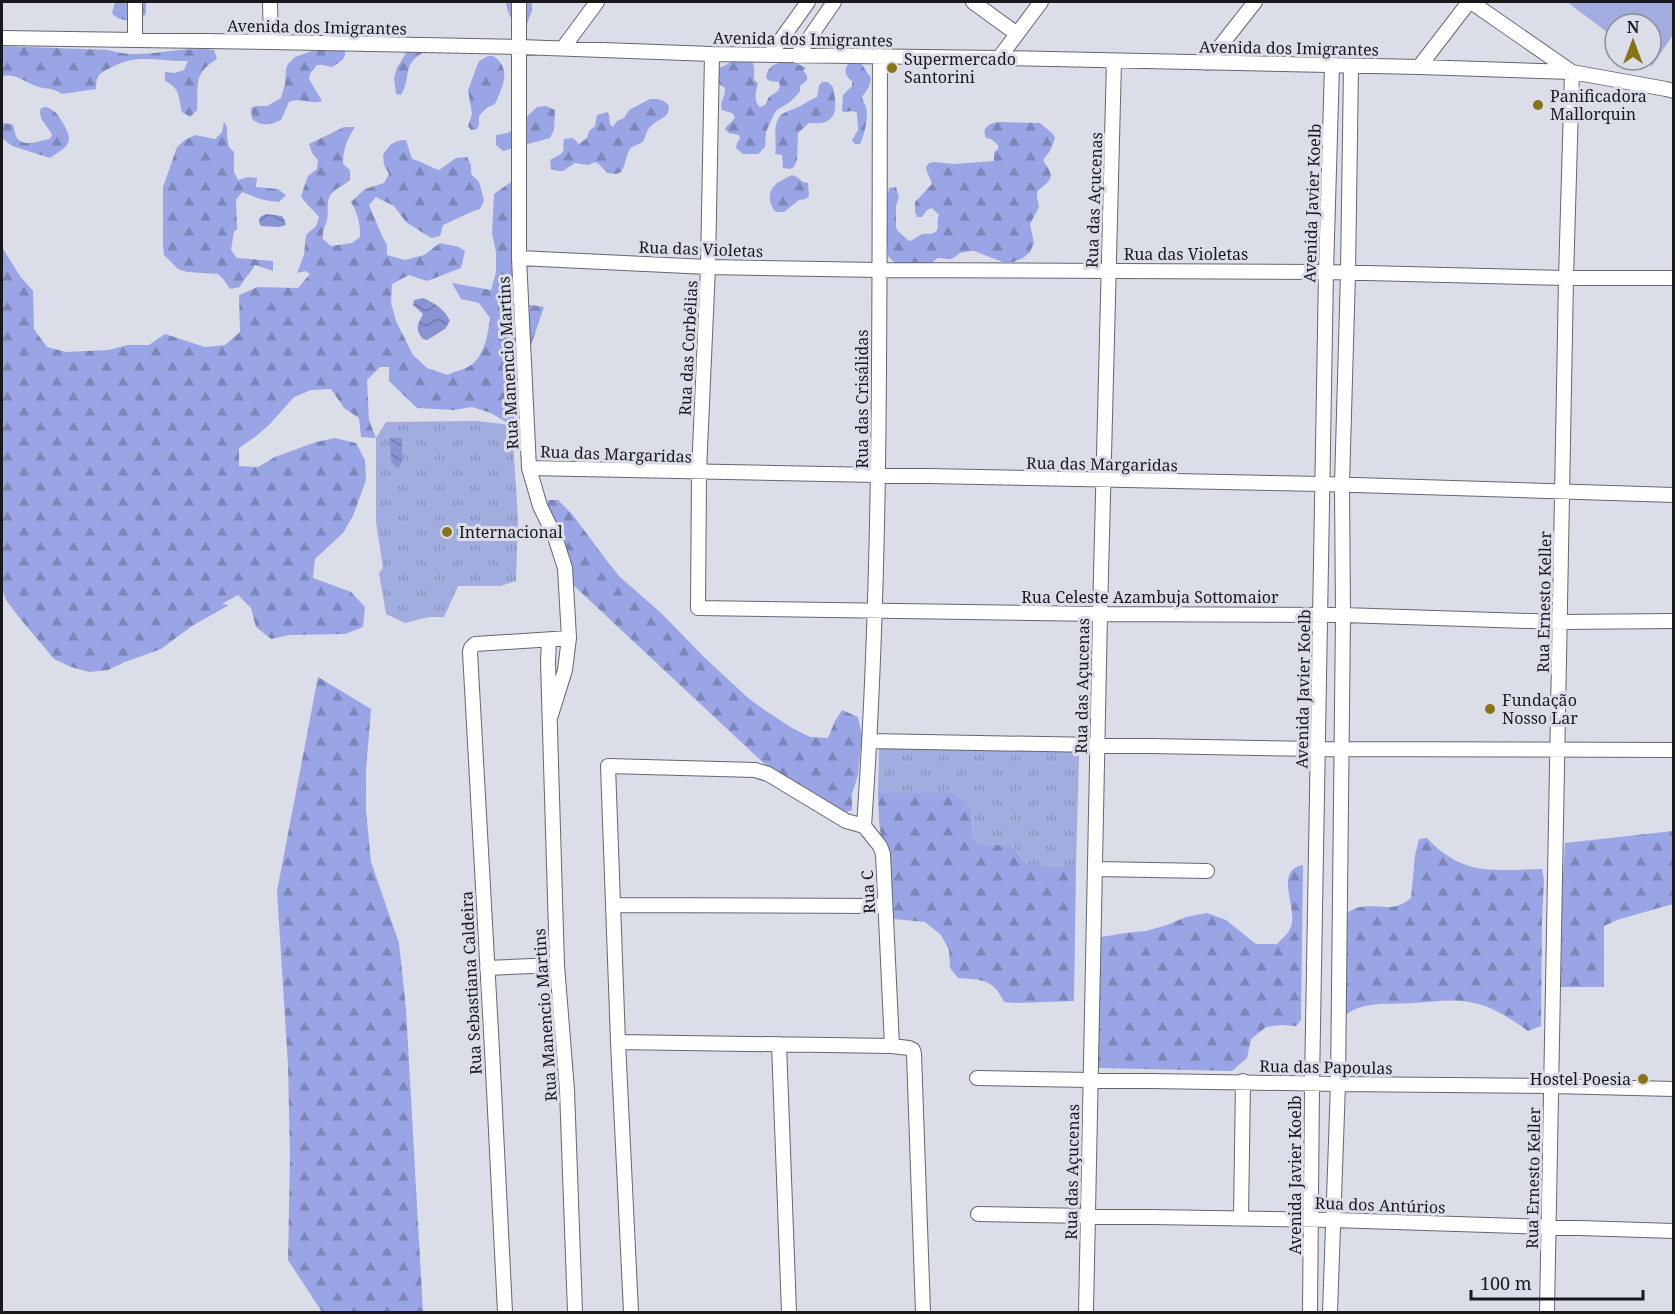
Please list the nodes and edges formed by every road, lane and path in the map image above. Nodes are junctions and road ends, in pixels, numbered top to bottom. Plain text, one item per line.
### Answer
1 (135, 2) edge
2 (270, 2) edge
3 (519, 2) edge
4 (597, 2) edge
5 (808, 2) edge
6 (834, 2) edge
7 (973, 2) edge
8 (1041, 2) edge
9 (1255, 2) edge
10 (1470, 2) edge
11 (1017, 34) junction
12 (2, 38) edge
13 (135, 40) junction
14 (271, 42) junction
15 (520, 47) junction
16 (563, 48) junction
17 (712, 54) junction
18 (770, 55) junction
19 (797, 56) junction
20 (880, 56) junction
21 (999, 58) junction
22 (1114, 61) junction
23 (1207, 63) junction
24 (1332, 66) junction
25 (1351, 66) junction
26 (1419, 67) junction
27 (1572, 72) junction
28 (1674, 91) edge
29 (519, 258) junction
30 (708, 267) junction
31 (879, 270) junction
32 (1108, 270) junction
33 (1326, 272) junction
34 (1348, 273) junction
35 (1566, 278) junction
36 (1674, 279) edge
37 (529, 468) junction
38 (699, 472) junction
39 (878, 476) junction
40 (1104, 480) junction
41 (1323, 484) junction
42 (1342, 484) junction
43 (1562, 491) junction
44 (1674, 495) edge
45 (698, 608) joint
46 (874, 610) junction
47 (1100, 614) junction
48 (1320, 615) junction
49 (1343, 615) junction
50 (1674, 621) edge
51 (1560, 622) junction
52 (569, 638) junction
53 (549, 640) junction
54 (551, 715) junction
55 (870, 741) junction
56 (1097, 744) junction
57 (1318, 749) junction
58 (1340, 749) junction
59 (1557, 750) junction
60 (1674, 750) edge
61 (864, 826) junction
62 (1095, 869) junction
63 (1207, 871) dead end
64 (613, 905) junction
65 (885, 906) junction
66 (557, 965) junction
67 (487, 968) junction
68 (618, 1042) junction
69 (779, 1044) junction
70 (892, 1046) junction
71 (977, 1078) dead end
72 (1091, 1079) junction
73 (1243, 1081) junction
74 (1312, 1084) junction
75 (1338, 1084) junction
76 (1552, 1086) junction
77 (1674, 1089) edge
78 (978, 1214) dead end
79 (1087, 1215) junction
80 (1241, 1218) junction
81 (1311, 1220) junction
82 (1333, 1220) junction
83 (1549, 1226) junction
84 (1674, 1231) edge
85 (505, 1312) edge
86 (575, 1312) edge
87 (631, 1312) edge
88 (789, 1312) edge
89 (923, 1312) edge
90 (1086, 1312) edge
91 (1310, 1312) edge
92 (1330, 1312) edge
93 (1547, 1312) edge

1 - 13 street
2 - 14 street
3 - 15 street, Rua Manencio Martins
4 - 16 street
5 - 18 street
6 - 19 street
7 - 11 street
8 - 11 street
9 - 23 street
10 - 26 street
10 - 27 street
11 - 21 street
12 - 13 street, Avenida dos Imigrantes
13 - 14 street, Avenida dos Imigrantes
14 - 15 street, Avenida dos Imigrantes
15 - 16 street, Avenida dos Imigrantes
15 - 29 street, Rua Manencio Martins
16 - 17 street, Avenida dos Imigrantes
17 - 18 street, Avenida dos Imigrantes
17 - 30 street, Rua das Corbélias
18 - 19 street, Avenida dos Imigrantes
19 - 20 street, Avenida dos Imigrantes
20 - 21 street, Avenida dos Imigrantes
20 - 31 street, Rua das Crisálidas
21 - 22 street, Avenida dos Imigrantes
22 - 23 street, Avenida dos Imigrantes
22 - 32 street, Rua das Açucenas
23 - 24 street, Avenida dos Imigrantes
24 - 25 street, Avenida dos Imigrantes
24 - 33 street, Avenida Javier Koelb
25 - 26 street, Avenida dos Imigrantes
25 - 34 street
26 - 27 street, Avenida dos Imigrantes
27 - 28 street, Avenida dos Imigrantes
27 - 35 street, Rua Ernesto Keller
29 - 30 street, Rua das Violetas
29 - 37 street, Rua Manencio Martins
30 - 31 street, Rua das Violetas
30 - 38 street, Rua das Corbélias
31 - 32 street, Rua das Violetas
31 - 39 street, Rua das Crisálidas
32 - 33 street, Rua das Violetas
32 - 40 street, Rua das Açucenas
33 - 34 street, Rua das Violetas
33 - 41 street, Avenida Javier Koelb
34 - 35 street, Rua das Violetas
34 - 42 street
35 - 36 street, Rua das Violetas
35 - 43 street, Rua Ernesto Keller
37 - 38 street, Rua das Margaridas
37 - 52 street, Rua Manencio Martins
38 - 39 street, Rua das Margaridas
38 - 45 street, Rua das Corbélias
39 - 40 street, Rua das Margaridas
39 - 46 street, Rua das Crisálidas
40 - 41 street, Rua das Margaridas
40 - 47 street, Rua das Açucenas
41 - 42 street, Rua das Margaridas
41 - 48 street, Avenida Javier Koelb
42 - 43 street, Rua das Margaridas
42 - 49 street
43 - 44 street, Rua das Margaridas
43 - 51 street, Rua Ernesto Keller
45 - 46 street, Rua Celeste Azambuja Sottomaior
46 - 47 street, Rua Celeste Azambuja Sottomaior
46 - 55 street, Rua das Crisálidas
47 - 48 street, Rua Celeste Azambuja Sottomaior
47 - 56 street, Rua das Açucenas
48 - 49 street, Rua Celeste Azambuja Sottomaior
48 - 57 street, Avenida Javier Koelb
49 - 51 street, Rua Celeste Azambuja Sottomaior
49 - 58 street
50 - 51 street, Rua Celeste Azambuja Sottomaior
51 - 59 street, Rua Ernesto Keller
52 - 53 street
52 - 54 street, Rua Manencio Martins
53 - 54 street, Rua Manencio Martins
53 - 67 street, Rua Sebastiana Caldeira
54 - 66 street, Rua Manencio Martins
55 - 56 street
55 - 61 street
56 - 57 street
56 - 62 street, Rua das Açucenas
57 - 58 street
57 - 74 street, Avenida Javier Koelb
58 - 59 street
58 - 75 street
59 - 60 street
59 - 76 street, Rua Ernesto Keller
61 - 64 street
61 - 65 street, Rua C
62 - 63 street
62 - 72 street, Rua das Açucenas
64 - 65 street
64 - 68 street
65 - 70 street, Rua C
66 - 67 street
66 - 86 street, Rua Manencio Martins
67 - 85 street, Rua Sebastiana Caldeira
68 - 69 street
68 - 87 street
69 - 70 street
69 - 88 street
70 - 89 street
71 - 72 street, Rua das Papoulas
72 - 73 street, Rua das Papoulas
72 - 79 street, Rua das Açucenas
73 - 74 street, Rua das Papoulas
73 - 80 street
74 - 75 street, Rua das Papoulas
74 - 81 street, Avenida Javier Koelb
75 - 76 street, Rua das Papoulas
75 - 82 street
76 - 77 street, Rua das Papoulas
76 - 83 street, Rua Ernesto Keller
78 - 79 street, Rua dos Antúrios
79 - 80 street, Rua dos Antúrios
79 - 90 street, Rua das Açucenas
80 - 81 street, Rua dos Antúrios
81 - 82 street, Rua dos Antúrios
81 - 91 street, Avenida Javier Koelb
82 - 83 street, Rua dos Antúrios
82 - 92 street
83 - 84 street, Rua dos Antúrios
83 - 93 street, Rua Ernesto Keller

